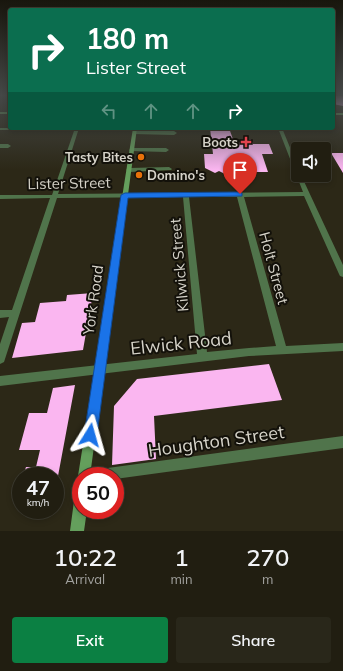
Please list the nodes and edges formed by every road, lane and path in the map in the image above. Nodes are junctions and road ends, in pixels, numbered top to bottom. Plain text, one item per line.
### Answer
1 (76, 130) edge
2 (135, 130) edge
3 (281, 130) edge
4 (174, 133) dead end
5 (0, 146) edge
6 (8, 146) dead end
7 (132, 150) junction
8 (166, 150) dead end
9 (291, 156) edge
10 (169, 169) dead end
11 (129, 170) junction
12 (301, 182) edge
13 (240, 194) junction
14 (306, 194) junction
15 (125, 195) junction
16 (186, 195) junction
17 (54, 196) junction
18 (0, 197) edge
19 (343, 274) edge
20 (15, 313) junction
21 (0, 314) edge
22 (343, 346) edge
23 (282, 349) junction
24 (202, 357) junction
25 (0, 359) edge
26 (100, 369) junction
27 (0, 381) edge
28 (343, 442) edge
29 (85, 467) edge
30 (124, 472) edge
31 (79, 519) edge
32 (77, 531) edge

1 - 17 street
2 - 4 street
2 - 7 main road, York Road
3 - 9 street
5 - 6 street
7 - 8 street
7 - 11 main road, York Road
10 - 11 street
11 - 15 main road, York Road
12 - 14 street
13 - 14 street, Lister Street
13 - 16 street, Lister Street
13 - 23 street, Holt Street
14 - 19 street
15 - 16 street, Lister Street
15 - 17 street, Lister Street
15 - 26 main road, York Road
16 - 24 street, Kilwick Street
17 - 18 street, Lister Street
17 - 20 street
20 - 21 street
20 - 25 street
22 - 23 street, Elwick Road
23 - 24 street, Elwick Road
24 - 26 street, Elwick Road
26 - 27 street, Elwick Road
26 - 29 main road, York Road
28 - 30 street, Houghton Street
31 - 32 main road

